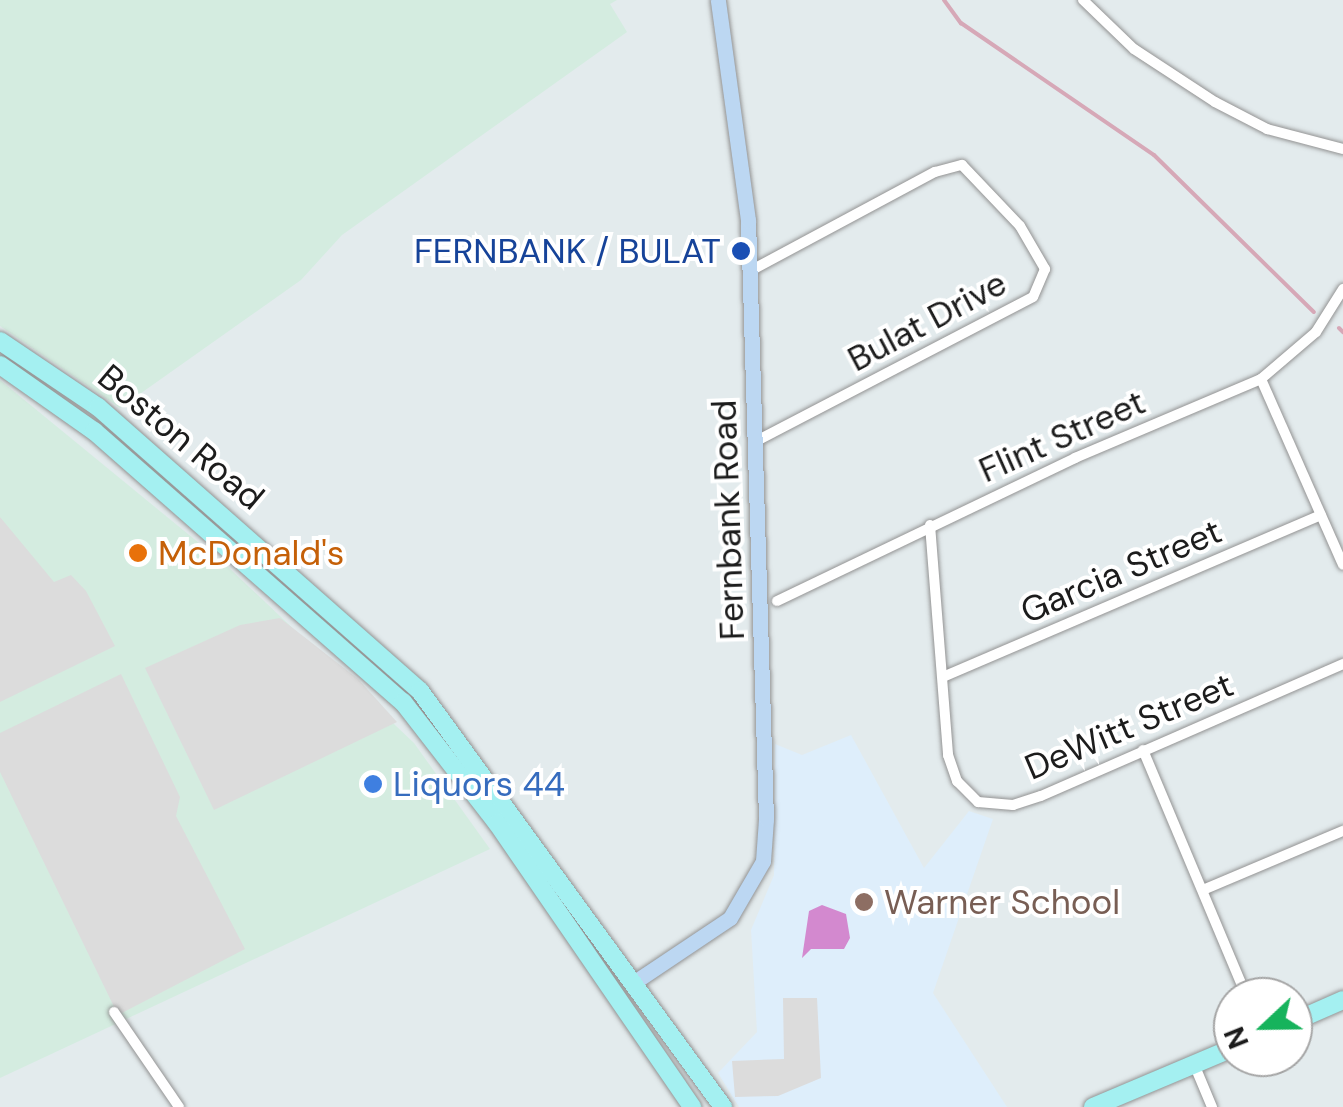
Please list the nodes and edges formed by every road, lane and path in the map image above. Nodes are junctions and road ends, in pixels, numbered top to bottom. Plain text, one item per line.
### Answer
1 (718, 0) edge
2 (1084, 0) edge
3 (1343, 148) edge
4 (750, 271) junction
5 (1343, 288) edge
6 (0, 340) edge
7 (0, 365) edge
8 (1261, 379) junction
9 (754, 442) junction
10 (1321, 515) junction
11 (930, 526) junction
12 (1343, 565) edge
13 (777, 601) dead end
14 (1343, 664) edge
15 (943, 677) junction
16 (1143, 750) junction
17 (1343, 830) edge
18 (1203, 890) junction
19 (1240, 977) edge
20 (636, 981) junction
21 (1343, 1000) edge
22 (114, 1012) dead end
23 (1313, 1013) edge
24 (1213, 1056) edge
25 (1194, 1064) junction
26 (179, 1107) edge
27 (692, 1107) edge
28 (723, 1107) edge
29 (1094, 1107) edge
30 (1212, 1107) edge

1 - 4 main road, Fernbank Road
2 - 3 street
4 - 9 main road, Fernbank Road
4 - 9 street, Bulat Drive
5 - 8 street, Flint Street
6 - 20 main road, Boston Road
7 - 27 main road, Boston Road
8 - 10 street
8 - 11 street, Flint Street
9 - 20 main road, Fernbank Road
10 - 12 street
10 - 15 street, Garcia Street
11 - 13 street, Flint Street
11 - 15 street, DeWitt Street
14 - 16 street, DeWitt Street
15 - 16 street, DeWitt Street
16 - 18 street
17 - 18 street
18 - 19 street
20 - 28 main road, Boston Road
21 - 23 main road
22 - 26 street
24 - 25 main road
25 - 29 main road
25 - 30 street

